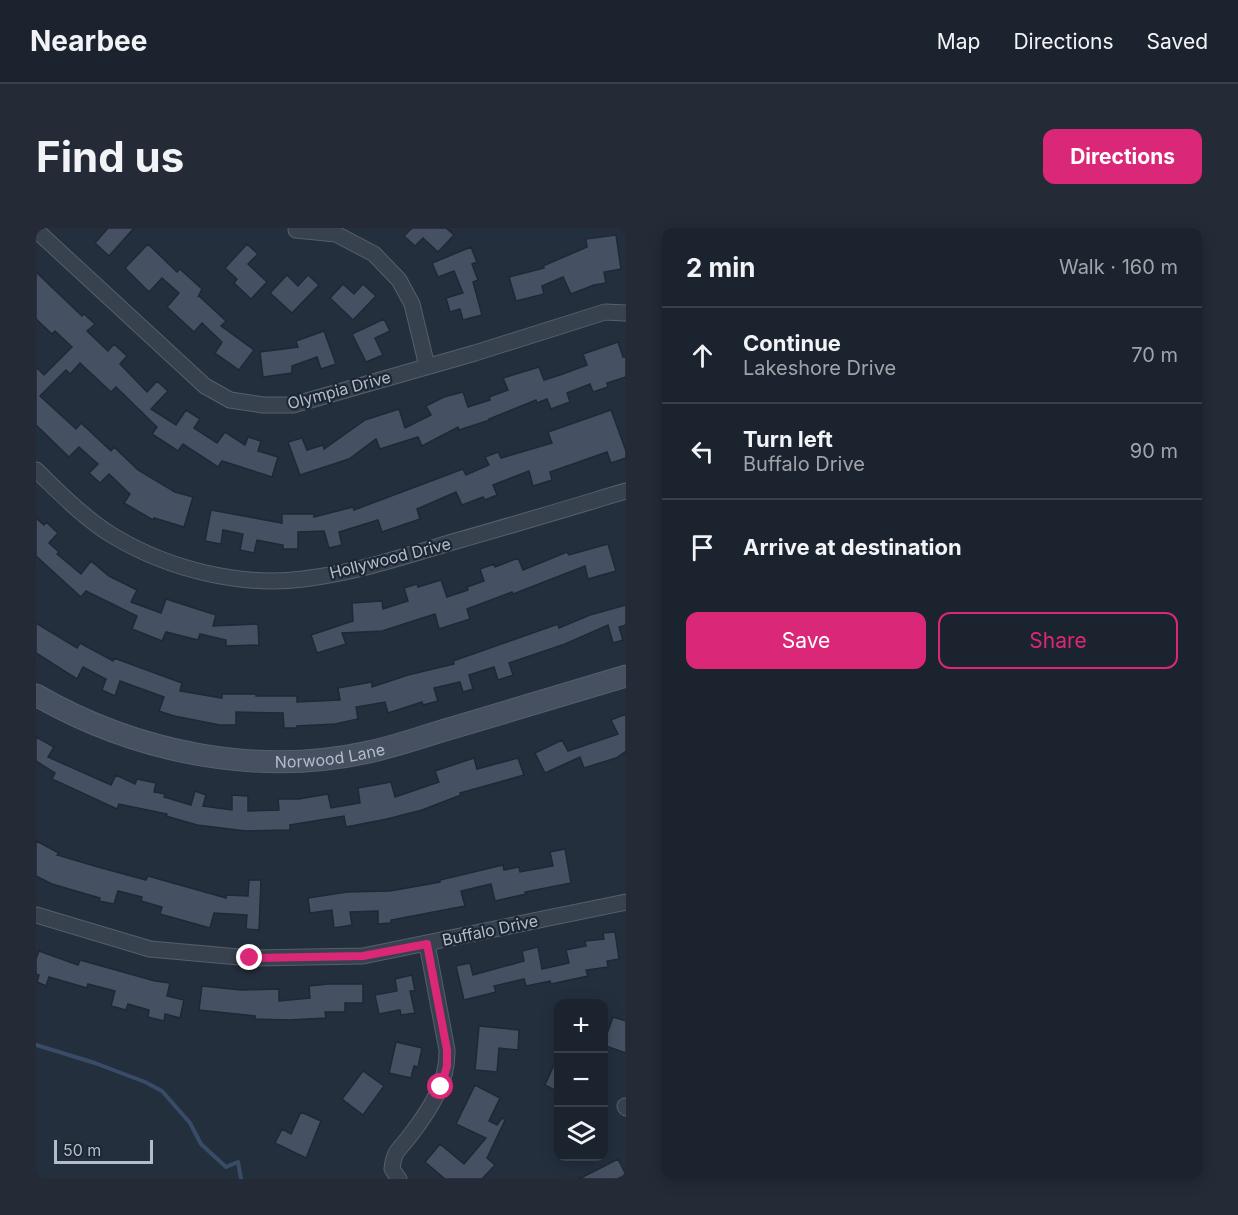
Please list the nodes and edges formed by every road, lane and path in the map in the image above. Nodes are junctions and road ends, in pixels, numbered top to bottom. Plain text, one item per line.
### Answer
1 (36, 230) edge
2 (296, 230) dead end
3 (626, 313) edge
4 (427, 366) junction
5 (36, 470) edge
6 (626, 491) edge
7 (626, 676) edge
8 (36, 695) edge
9 (626, 902) edge
10 (36, 915) edge
11 (427, 944) junction
12 (399, 1179) edge

1 - 4 street, Olympia Drive
2 - 4 street
3 - 4 street, Olympia Drive
5 - 6 street, Hollywood Drive
7 - 8 street, Norwood Lane
9 - 11 street, Buffalo Drive
10 - 11 street, Buffalo Drive
11 - 12 street

